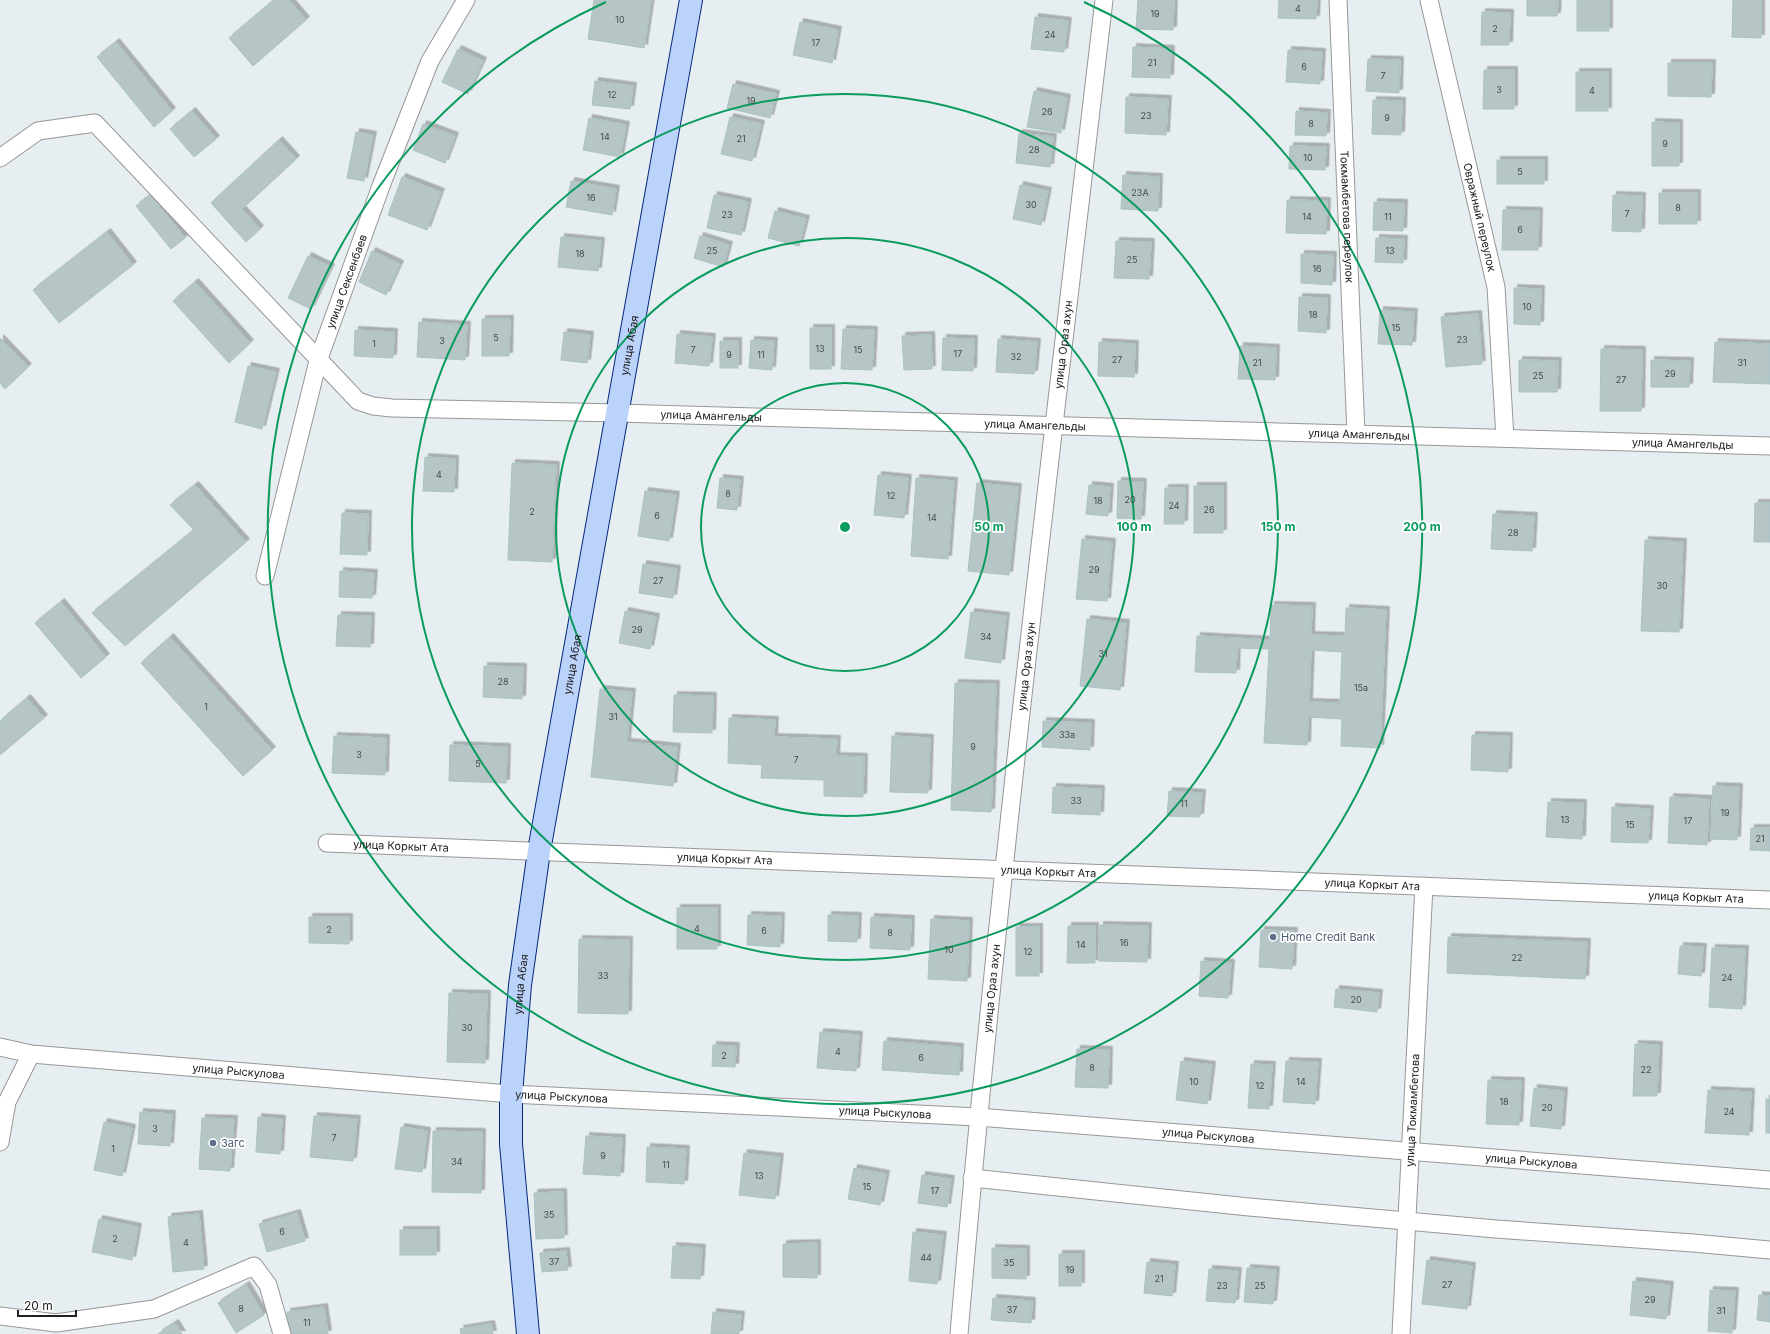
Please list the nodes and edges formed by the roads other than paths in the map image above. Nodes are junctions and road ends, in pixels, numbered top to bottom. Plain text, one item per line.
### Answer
1 (466, 0) edge
2 (691, 0) edge
3 (1104, 0) edge
4 (1338, 0) edge
5 (1429, 0) edge
6 (0, 158) edge
7 (318, 361) junction
8 (617, 413) junction
9 (1054, 425) junction
10 (1356, 434) junction
11 (1505, 438) junction
12 (1770, 446) edge
13 (265, 576) dead end
14 (327, 843) dead end
15 (540, 851) junction
16 (1005, 869) junction
17 (1424, 886) junction
18 (1770, 900) edge
19 (0, 1047) edge
20 (31, 1054) junction
21 (511, 1094) junction
22 (978, 1117) junction
23 (0, 1142) edge
24 (1410, 1151) junction
25 (972, 1178) junction
26 (1770, 1180) edge
27 (1407, 1221) junction
28 (1770, 1250) edge
29 (0, 1316) edge
30 (282, 1334) edge
31 (528, 1334) edge
32 (958, 1334) edge
33 (1401, 1334) edge

1 - 7 street, улица Сексенбаев
2 - 8 street, улица Абая
3 - 9 street, улица Ораз ахун
4 - 10 street, Токмамбетова переулок
5 - 11 street, Овражный переулок
6 - 7 street, улица Амангельды
7 - 8 street, улица Амангельды
7 - 13 street, улица Сексенбаев
8 - 9 street, улица Амангельды
8 - 15 street, улица Абая
9 - 10 street, улица Амангельды
9 - 16 street, улица Ораз ахун
10 - 11 street, улица Амангельды
11 - 12 street, улица Амангельды
14 - 15 street, улица Коркыт Ата
15 - 16 street, улица Коркыт Ата
15 - 21 street, улица Абая
16 - 17 street, улица Коркыт Ата
16 - 22 street, улица Ораз ахун
17 - 18 street, улица Коркыт Ата
17 - 24 street, улица Токмамбетова
19 - 20 street, улица Рыскулова
20 - 21 street, улица Рыскулова
20 - 23 street
21 - 22 street, улица Рыскулова
21 - 31 street, улица Абая
22 - 24 street, улица Рыскулова
22 - 25 street, улица Ораз ахун
24 - 26 street, улица Рыскулова
24 - 27 street, улица Токмамбетова
25 - 27 street
25 - 32 street, улица Ораз ахун
27 - 28 street
27 - 33 street, улица Токмамбетова
29 - 30 street

